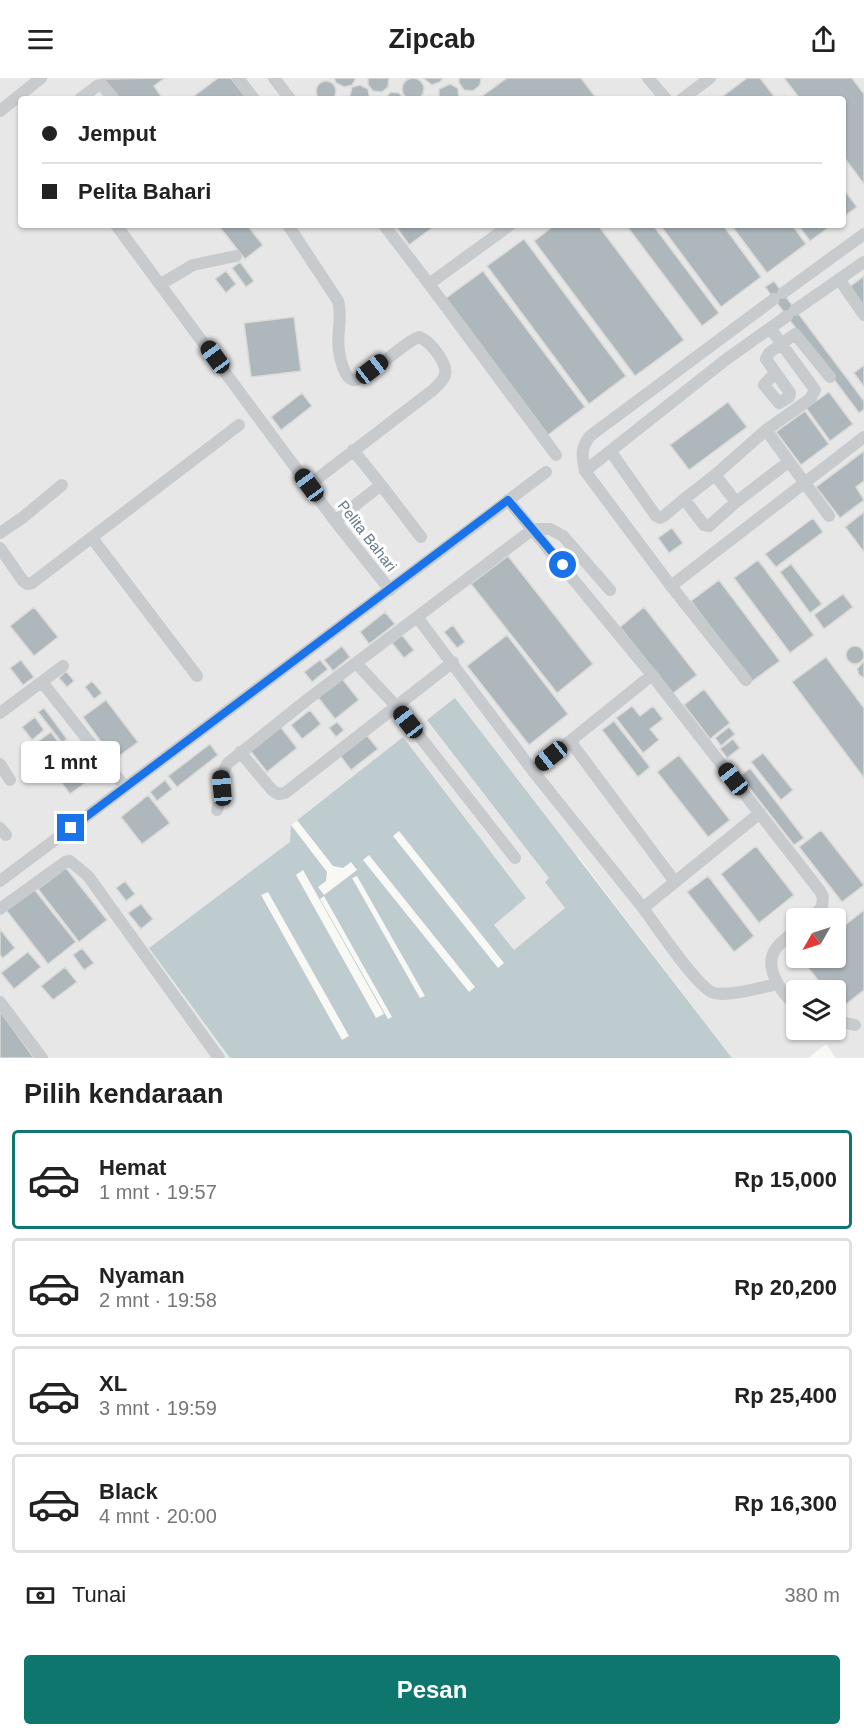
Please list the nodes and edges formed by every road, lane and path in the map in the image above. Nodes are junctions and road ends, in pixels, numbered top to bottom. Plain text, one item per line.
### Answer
1 (41, 78) edge
2 (238, 78) edge
3 (274, 78) edge
4 (648, 78) edge
5 (710, 78) edge
6 (24, 96) edge
7 (84, 96) edge
8 (111, 96) edge
9 (252, 96) edge
10 (288, 96) edge
11 (663, 96) edge
12 (686, 96) edge
13 (18, 103) edge
14 (0, 111) edge
15 (118, 228) edge
16 (290, 228) edge
17 (386, 228) edge
18 (506, 228) edge
19 (864, 234) edge
20 (236, 256) dead end
21 (864, 262) edge
22 (839, 279) junction
23 (160, 284) junction
24 (429, 284) junction
25 (864, 315) edge
26 (770, 328) junction
27 (783, 342) junction
28 (775, 373) dead end
29 (671, 377) junction
30 (830, 377) dead end
31 (684, 394) junction
32 (239, 425) dead end
33 (766, 430) junction
34 (864, 438) edge
35 (353, 450) junction
36 (611, 452) junction
37 (556, 455) dead end
38 (788, 463) junction
39 (585, 471) junction
40 (546, 472) dead end
41 (715, 475) junction
42 (804, 483) junction
43 (62, 485) dead end
44 (309, 485) junction
45 (381, 485) junction
46 (684, 499) junction
47 (508, 500) junction
48 (736, 502) junction
49 (829, 516) dead end
50 (335, 521) junction
51 (533, 529) junction
52 (0, 533) edge
53 (421, 537) dead end
54 (92, 538) junction
55 (0, 548) edge
56 (671, 586) junction
57 (390, 590) junction
58 (610, 590) dead end
59 (417, 617) junction
60 (453, 662) junction
61 (357, 664) junction
62 (63, 666) dead end
63 (652, 675) junction
64 (197, 676) dead end
65 (746, 680) dead end
66 (42, 682) junction
67 (395, 705) junction
68 (0, 713) edge
69 (570, 741) junction
70 (240, 752) junction
71 (0, 764) edge
72 (533, 771) junction
73 (10, 780) dead end
74 (125, 787) junction
75 (217, 810) dead end
76 (760, 813) junction
77 (515, 858) dead end
78 (0, 882) edge
79 (675, 882) junction
80 (643, 908) junction
81 (821, 908) edge
82 (0, 909) edge
83 (786, 939) edge
84 (778, 984) junction
85 (786, 993) edge
86 (0, 1002) edge
87 (846, 1023) edge
88 (855, 1025) dead end
89 (42, 1058) edge
90 (219, 1058) edge

1 - 6 lane
2 - 9 lane
3 - 10 lane
4 - 11 lane
5 - 12 lane
7 - 8 lane
13 - 14 lane
15 - 23 lane, Pelita Bahari
16 - 35 lane
17 - 24 lane
18 - 24 lane
19 - 29 lane
20 - 23 lane
21 - 22 lane
22 - 25 lane
22 - 26 lane
23 - 44 lane, Pelita Bahari
24 - 37 lane
26 - 27 lane
26 - 31 lane
27 - 28 lane
27 - 30 lane
27 - 33 lane
29 - 31 lane
29 - 39 lane
31 - 36 lane
32 - 54 lane
33 - 38 lane
33 - 41 lane
34 - 42 lane
35 - 44 lane
35 - 45 lane
36 - 39 lane
36 - 46 lane
38 - 42 lane
38 - 48 lane
39 - 56 lane
40 - 47 lane
41 - 46 lane
41 - 48 lane
42 - 49 lane
42 - 56 lane
43 - 52 lane
44 - 50 lane, Pelita Bahari
45 - 50 lane
45 - 53 lane
46 - 48 lane
47 - 51 lane
47 - 57 lane
50 - 57 lane, Pelita Bahari
51 - 58 lane
51 - 59 lane
51 - 63 lane
54 - 55 lane
54 - 64 lane
56 - 65 lane
57 - 74 lane, Pelita Bahari
59 - 60 lane
59 - 61 lane
60 - 67 lane
60 - 72 lane
61 - 67 lane
61 - 70 lane
62 - 66 lane
63 - 69 lane
63 - 76 lane
66 - 68 lane
66 - 74 lane
67 - 70 lane
67 - 77 lane
69 - 72 lane
69 - 79 lane
70 - 75 lane
71 - 73 lane
72 - 80 lane
74 - 78 lane, Pelita Bahari
76 - 79 lane
76 - 81 lane
79 - 80 lane
80 - 84 lane
82 - 90 lane
83 - 84 lane
84 - 85 lane
86 - 89 lane
87 - 88 lane

